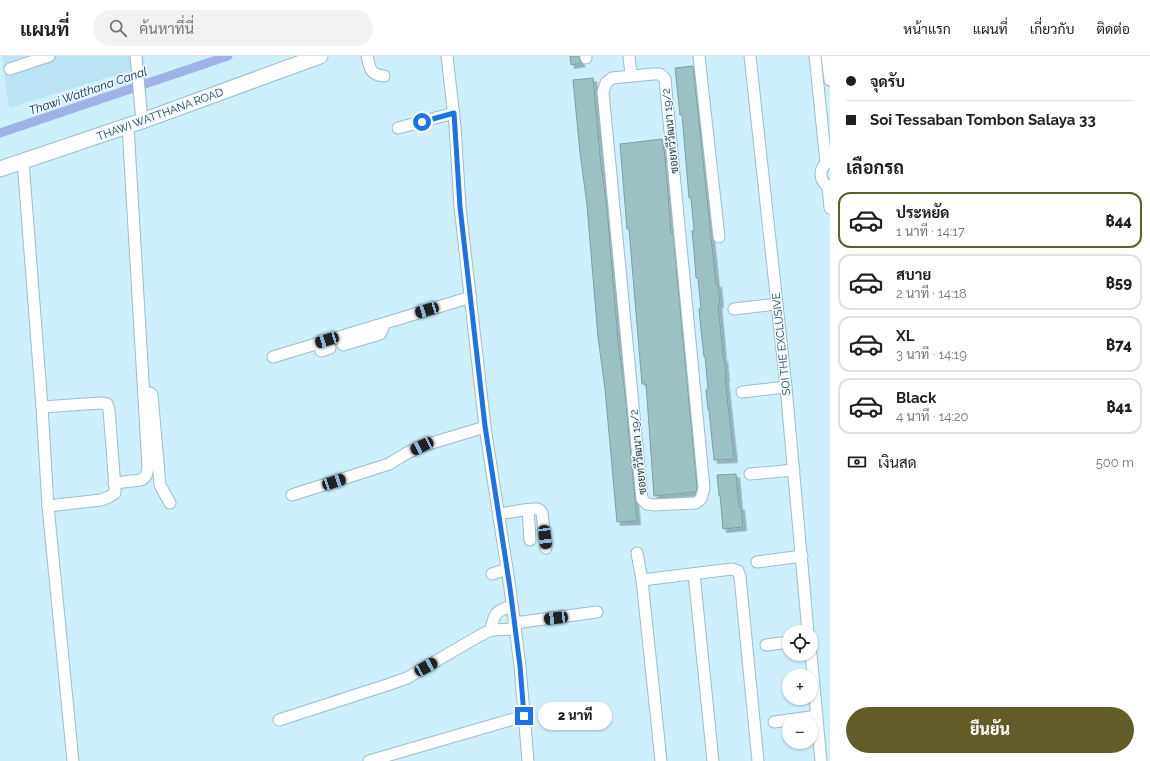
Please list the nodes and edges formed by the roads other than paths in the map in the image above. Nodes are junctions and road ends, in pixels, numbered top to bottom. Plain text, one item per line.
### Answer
1 (50, 56) edge
2 (320, 56) edge
3 (367, 56) edge
4 (447, 56) edge
5 (629, 56) edge
6 (700, 56) edge
7 (750, 56) edge
8 (815, 56) edge
9 (827, 56) edge
10 (136, 60) edge
11 (10, 69) dead end
12 (631, 75) junction
13 (384, 76) dead end
14 (830, 80) edge
15 (454, 113) junction
16 (135, 123) junction
17 (398, 128) dead end
18 (23, 161) junction
19 (828, 162) edge
20 (0, 169) edge
21 (829, 186) edge
22 (830, 208) edge
23 (719, 237) dead end
24 (471, 297) junction
25 (777, 304) junction
26 (734, 309) dead end
27 (382, 324) junction
28 (342, 345) dead end
29 (273, 357) dead end
30 (786, 387) junction
31 (742, 392) dead end
32 (144, 393) junction
33 (42, 406) junction
34 (485, 426) junction
35 (794, 470) junction
36 (750, 474) dead end
37 (114, 483) junction
38 (292, 495) dead end
39 (170, 503) dead end
40 (48, 506) junction
41 (528, 510) junction
42 (499, 514) junction
43 (530, 540) dead end
44 (546, 548) dead end
45 (637, 553) dead end
46 (802, 556) junction
47 (757, 562) dead end
48 (507, 569) junction
49 (492, 574) dead end
50 (694, 574) junction
51 (642, 580) junction
52 (512, 606) junction
53 (597, 612) dead end
54 (807, 625) edge
55 (515, 626) junction
56 (491, 630) junction
57 (782, 643) edge
58 (766, 645) dead end
59 (812, 661) edge
60 (817, 713) edge
61 (524, 716) junction
62 (279, 720) dead end
63 (782, 721) edge
64 (774, 722) dead end
65 (818, 727) edge
66 (73, 761) edge
67 (370, 761) edge
68 (528, 761) edge
69 (661, 761) edge
70 (713, 761) edge
71 (758, 761) edge
72 (821, 761) edge

1 - 11 street
2 - 16 main road, THAWI WATTHANA ROAD
3 - 13 street
4 - 15 street
5 - 12 street
6 - 23 street
7 - 25 street, SOI THE EXCLUSIVE
8 - 19 street
9 - 14 street
10 - 16 street
12 - 12 street, ซอยทวีวัฒนา 19/2
15 - 17 street
15 - 24 street
16 - 18 main road, THAWI WATTHANA ROAD
16 - 32 street
18 - 20 main road, THAWI WATTHANA ROAD
18 - 33 street
19 - 21 street
21 - 22 street
24 - 27 street
24 - 34 street
25 - 26 street
25 - 30 street, SOI THE EXCLUSIVE
27 - 28 street
27 - 29 street
30 - 31 street
30 - 35 street, SOI THE EXCLUSIVE
32 - 37 street
32 - 39 street
33 - 37 street
33 - 40 street
34 - 38 street
34 - 42 street
35 - 36 street
35 - 46 street, SOI THE EXCLUSIVE
37 - 40 street
40 - 66 street
41 - 42 street
41 - 43 street
41 - 44 street
42 - 48 street
45 - 51 street
46 - 47 street
46 - 54 street, SOI THE EXCLUSIVE
48 - 49 street
48 - 52 street
50 - 51 street
50 - 70 street
50 - 71 street
51 - 69 street
52 - 55 street
52 - 56 street
53 - 55 street
55 - 56 street
55 - 61 street
56 - 62 street
57 - 58 street
59 - 60 street
61 - 67 street
61 - 68 street
63 - 64 street
65 - 72 street

